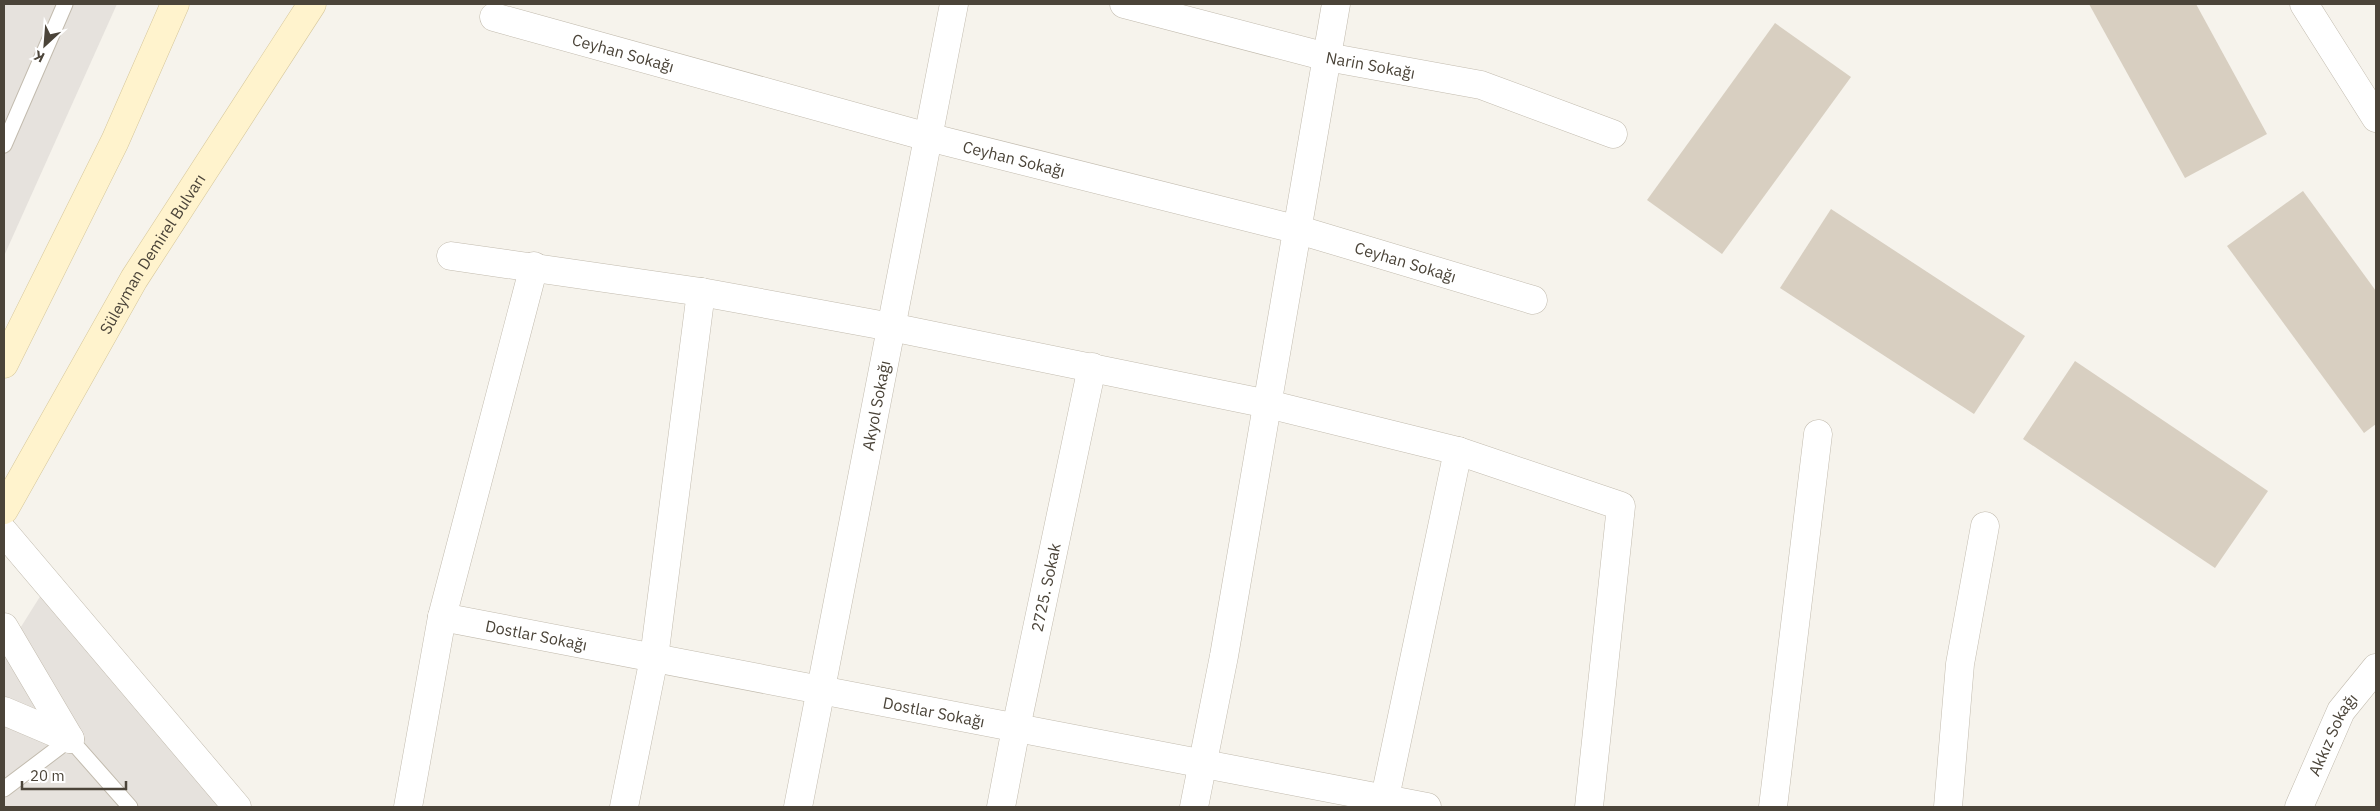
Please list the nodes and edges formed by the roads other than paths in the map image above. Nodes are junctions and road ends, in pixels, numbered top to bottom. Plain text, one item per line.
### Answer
1 (65, 4) edge
2 (174, 4) edge
3 (312, 4) edge
4 (954, 4) edge
5 (1124, 4) edge
6 (1336, 4) edge
7 (2304, 4) edge
8 (300, 16) edge
9 (494, 17) dead end
10 (1328, 57) junction
11 (2376, 118) edge
12 (1613, 134) dead end
13 (928, 138) junction
14 (4, 145) edge
15 (1298, 230) junction
16 (451, 256) dead end
17 (534, 266) junction
18 (701, 292) junction
19 (1533, 300) dead end
20 (891, 327) junction
21 (4, 364) edge
22 (1092, 367) junction
23 (1268, 404) junction
24 (1818, 434) dead end
25 (1458, 451) junction
26 (4, 510) edge
27 (1985, 526) dead end
28 (4, 532) edge
29 (442, 617) junction
30 (4, 626) edge
31 (654, 658) junction
32 (2376, 668) edge
33 (821, 690) junction
34 (4, 711) edge
35 (1016, 728) junction
36 (70, 738) junction
37 (1202, 764) junction
38 (4, 789) edge
39 (1384, 803) edge
40 (130, 807) edge
41 (237, 807) edge
42 (408, 807) edge
43 (624, 807) edge
44 (798, 807) edge
45 (1001, 807) edge
46 (1194, 807) edge
47 (1427, 807) edge
48 (1589, 807) edge
49 (1773, 807) edge
50 (1948, 807) edge
51 (2299, 807) edge

1 - 14 lane
2 - 21 main road
3 - 8 main road, Süleyman Demirel Bulvarı
4 - 13 street, Akyol Sokağı
5 - 10 street, Narin Sokağı
6 - 10 street
7 - 11 street
8 - 26 main road, Süleyman Demirel Bulvarı
9 - 13 street, Ceyhan Sokağı
10 - 12 street, Narin Sokağı
10 - 15 street
13 - 15 street, Ceyhan Sokağı
13 - 20 street, Akyol Sokağı
15 - 19 street, Ceyhan Sokağı
15 - 23 street
16 - 17 street
17 - 18 street
17 - 29 street
18 - 20 street
18 - 31 street
20 - 22 street
20 - 33 street, Akyol Sokağı
22 - 23 street
22 - 35 street, 2725. Sokak
23 - 25 street
23 - 37 street
24 - 49 street
25 - 39 street
25 - 48 street
27 - 50 street
28 - 41 street
29 - 31 street, Dostlar Sokağı
29 - 42 street
30 - 36 street
31 - 33 street, Dostlar Sokağı
31 - 43 street
32 - 51 street, Akkız Sokağı
33 - 35 street, Dostlar Sokağı
33 - 44 street, Akyol Sokağı
34 - 36 street
35 - 37 street, Dostlar Sokağı
35 - 45 street, 2725. Sokak
36 - 38 lane
36 - 40 lane
37 - 39 street, Dostlar Sokağı
37 - 46 street
39 - 47 street, Dostlar Sokağı

